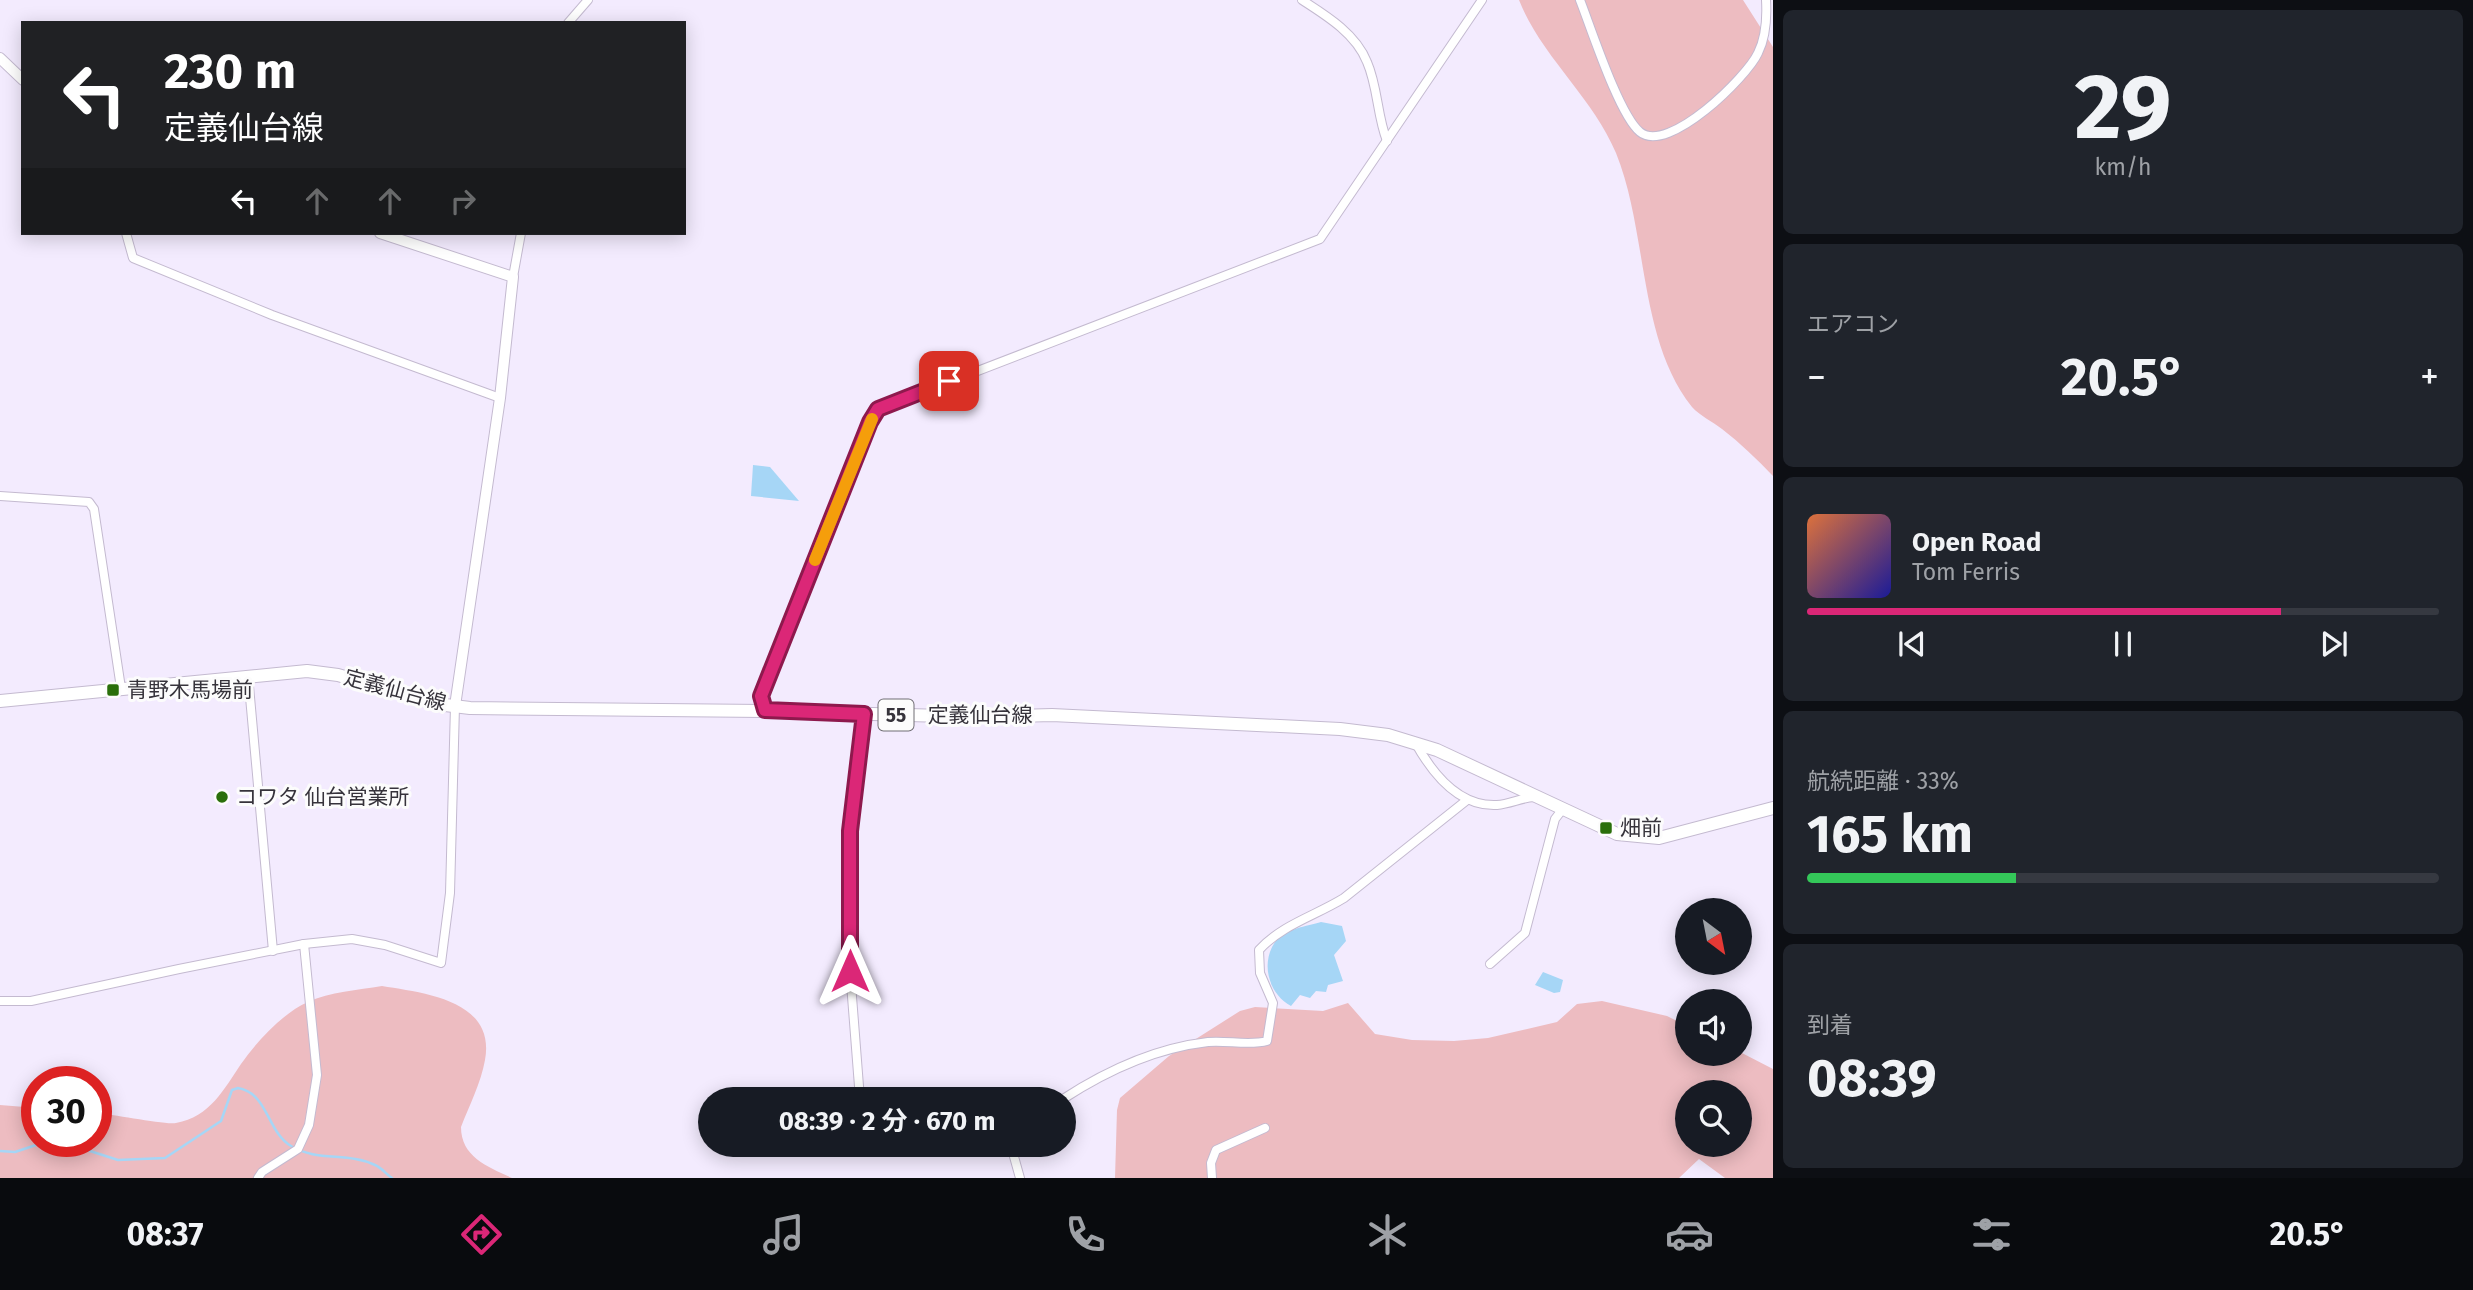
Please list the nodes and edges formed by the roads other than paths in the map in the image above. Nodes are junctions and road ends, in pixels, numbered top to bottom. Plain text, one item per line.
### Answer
1 (588, 0) edge
2 (1301, 0) edge
3 (1482, 0) edge
4 (1580, 0) edge
5 (1766, 0) edge
6 (570, 21) edge
7 (0, 58) edge
8 (21, 78) edge
9 (1387, 141) junction
10 (127, 235) edge
11 (386, 235) edge
12 (521, 235) edge
13 (513, 277) junction
14 (500, 398) junction
15 (0, 496) edge
16 (248, 675) junction
17 (121, 688) junction
18 (0, 701) edge
19 (455, 706) junction
20 (765, 710) junction
21 (864, 714) junction
22 (1415, 742) junction
23 (1537, 797) junction
24 (1467, 800) junction
25 (1773, 808) edge
26 (1562, 810) junction
27 (304, 944) junction
28 (273, 951) junction
29 (1490, 964) dead end
30 (0, 1001) edge
31 (859, 1087) edge
32 (1076, 1092) edge
33 (1265, 1128) dead end
34 (1014, 1157) edge
35 (258, 1178) edge
36 (1020, 1178) edge
37 (1212, 1178) edge

1 - 6 street
2 - 9 street
3 - 9 street
4 - 5 street
7 - 8 street
9 - 20 street
10 - 14 street
11 - 13 street
12 - 13 street
13 - 14 street
14 - 19 street
15 - 17 street
16 - 17 main road, 定義仙台線 / 55
16 - 19 main road, 定義仙台線 / 55
16 - 28 street
17 - 18 main road, 定義仙台線 / 55
19 - 20 main road, 定義仙台線 / 55
19 - 27 street
20 - 21 main road, 定義仙台線 / 55
21 - 22 main road, 定義仙台線 / 55
21 - 31 street
22 - 23 main road, 定義仙台線 / 55
22 - 24 street
23 - 24 street
23 - 26 main road, 定義仙台線 / 55
24 - 32 street
25 - 26 main road, 定義仙台線 / 55
26 - 29 street
27 - 28 street
27 - 35 street
28 - 30 street
33 - 37 street
34 - 36 street

